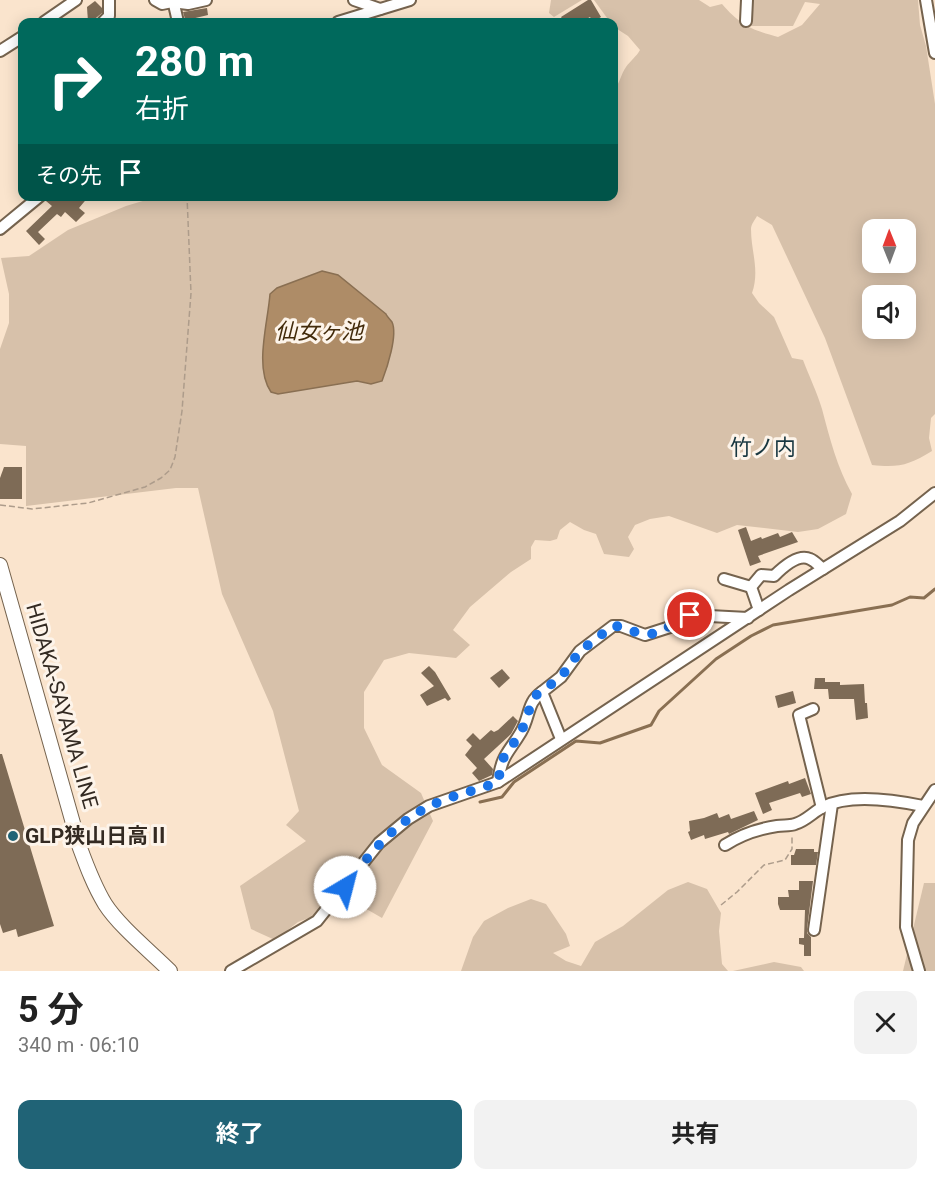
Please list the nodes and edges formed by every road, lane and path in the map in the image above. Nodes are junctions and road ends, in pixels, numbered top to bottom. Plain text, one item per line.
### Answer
1 (76, 0) edge
2 (108, 0) edge
3 (155, 0) edge
4 (206, 0) edge
5 (354, 0) edge
6 (410, 0) edge
7 (747, 0) edge
8 (926, 0) edge
9 (173, 1) edge
10 (380, 9) junction
11 (51, 18) edge
12 (106, 18) edge
13 (177, 18) edge
14 (351, 18) edge
15 (746, 21) dead end
16 (18, 39) edge
17 (0, 51) edge
18 (935, 53) edge
19 (34, 201) edge
20 (187, 201) edge
21 (0, 229) edge
22 (935, 493) edge
23 (0, 505) edge
24 (0, 565) edge
25 (823, 568) junction
26 (724, 579) dead end
27 (751, 587) junction
28 (759, 610) junction
29 (748, 618) junction
30 (539, 694) junction
31 (813, 709) dead end
32 (561, 739) junction
33 (498, 782) junction
34 (935, 790) edge
35 (827, 806) junction
36 (923, 806) junction
37 (791, 825) junction
38 (725, 845) dead end
39 (721, 905) dead end
40 (814, 930) dead end
41 (170, 971) edge
42 (231, 971) edge
43 (919, 971) edge

1 - 11 street
2 - 12 street
3 - 9 street
4 - 9 street
5 - 10 street
6 - 10 street
7 - 15 street
8 - 18 street
9 - 13 street
10 - 14 street
16 - 17 street
19 - 21 street
20 - 23 path
22 - 25 street
24 - 41 main road, HIDAKA-SAYAMA LINE
25 - 27 street
25 - 28 street
26 - 27 street
27 - 28 street
28 - 29 street
29 - 30 street
29 - 32 street
30 - 32 street
30 - 33 street
31 - 35 street
32 - 33 street
33 - 42 street
34 - 36 street
35 - 36 street
35 - 37 street
35 - 40 street
36 - 43 street
37 - 38 street
37 - 39 path

